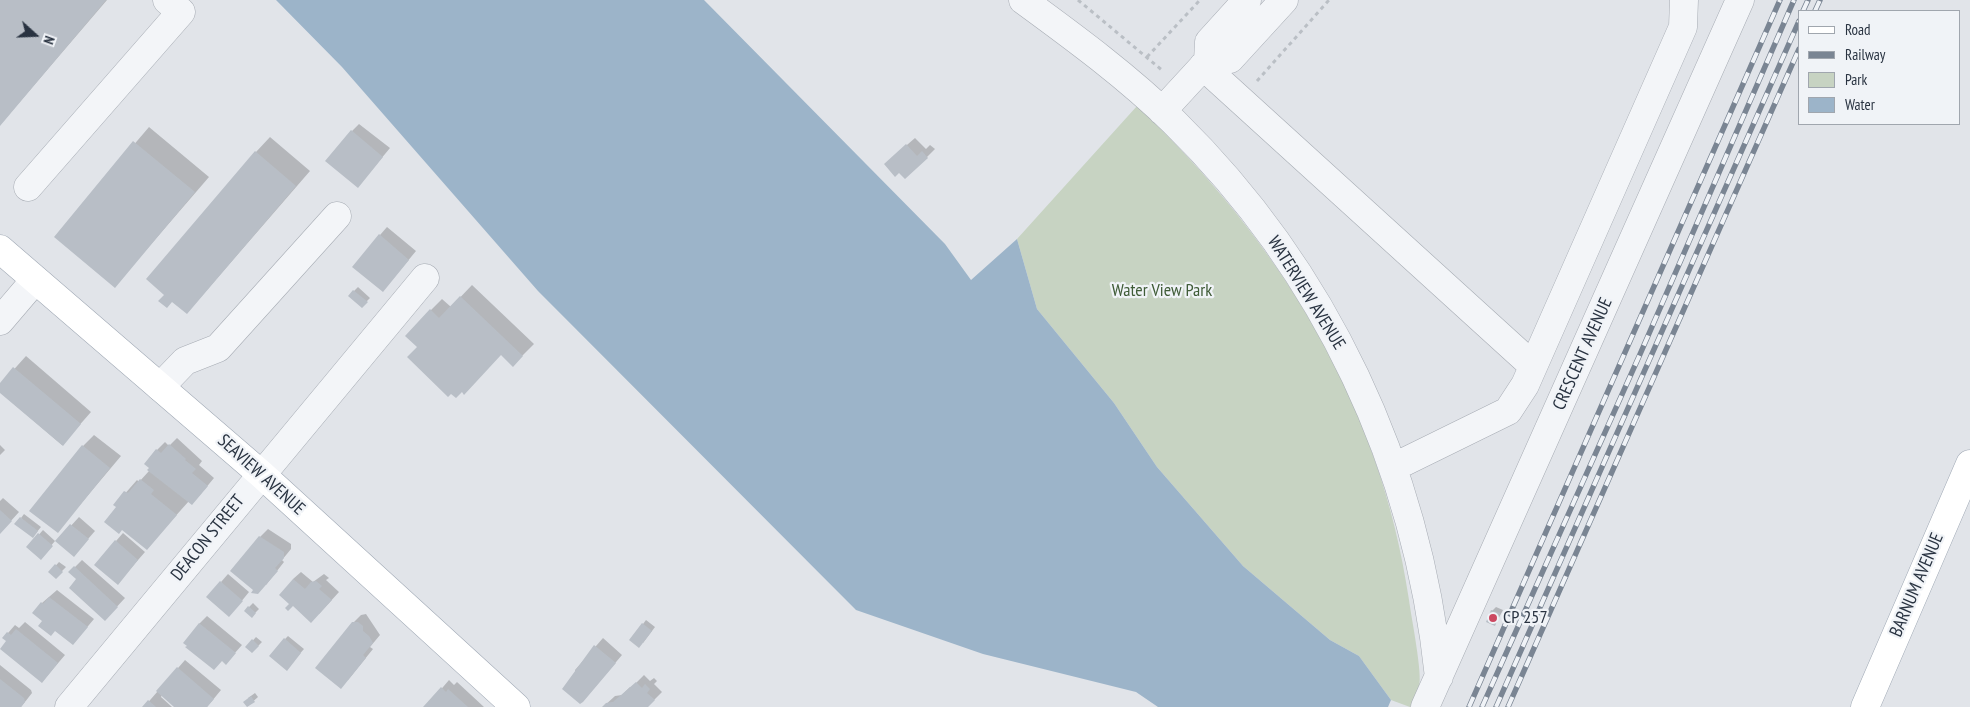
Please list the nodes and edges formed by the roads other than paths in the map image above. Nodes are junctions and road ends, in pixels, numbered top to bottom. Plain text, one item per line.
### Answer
1 (167, 0) edge
2 (1024, 0) edge
3 (1247, 0) edge
4 (1284, 0) edge
5 (1684, 0) edge
6 (1740, 0) edge
7 (1206, 64) junction
8 (1162, 111) junction
9 (28, 187) dead end
10 (337, 216) dead end
11 (0, 249) edge
12 (425, 278) dead end
13 (35, 280) junction
14 (0, 321) edge
15 (1532, 365) junction
16 (160, 387) junction
17 (1970, 464) edge
18 (1394, 467) junction
19 (261, 474) junction
20 (1439, 677) junction
21 (69, 707) edge
22 (516, 707) edge
23 (1425, 707) edge
24 (1865, 707) edge

1 - 9 street
2 - 8 street, WATERVIEW AVENUE
3 - 7 street
4 - 7 street
5 - 15 street
6 - 20 street, CRESCENT AVENUE
7 - 8 street
7 - 15 street
8 - 18 street, WATERVIEW AVENUE
10 - 16 street
11 - 13 main road, SEAVIEW AVENUE
12 - 19 street, DEACON STREET
13 - 14 street
13 - 16 main road, SEAVIEW AVENUE
15 - 18 street
16 - 19 main road, SEAVIEW AVENUE
17 - 24 main road, BARNUM AVENUE
18 - 20 street, WATERVIEW AVENUE
19 - 21 street, DEACON STREET
19 - 22 main road, SEAVIEW AVENUE
20 - 23 street, CRESCENT AVENUE

